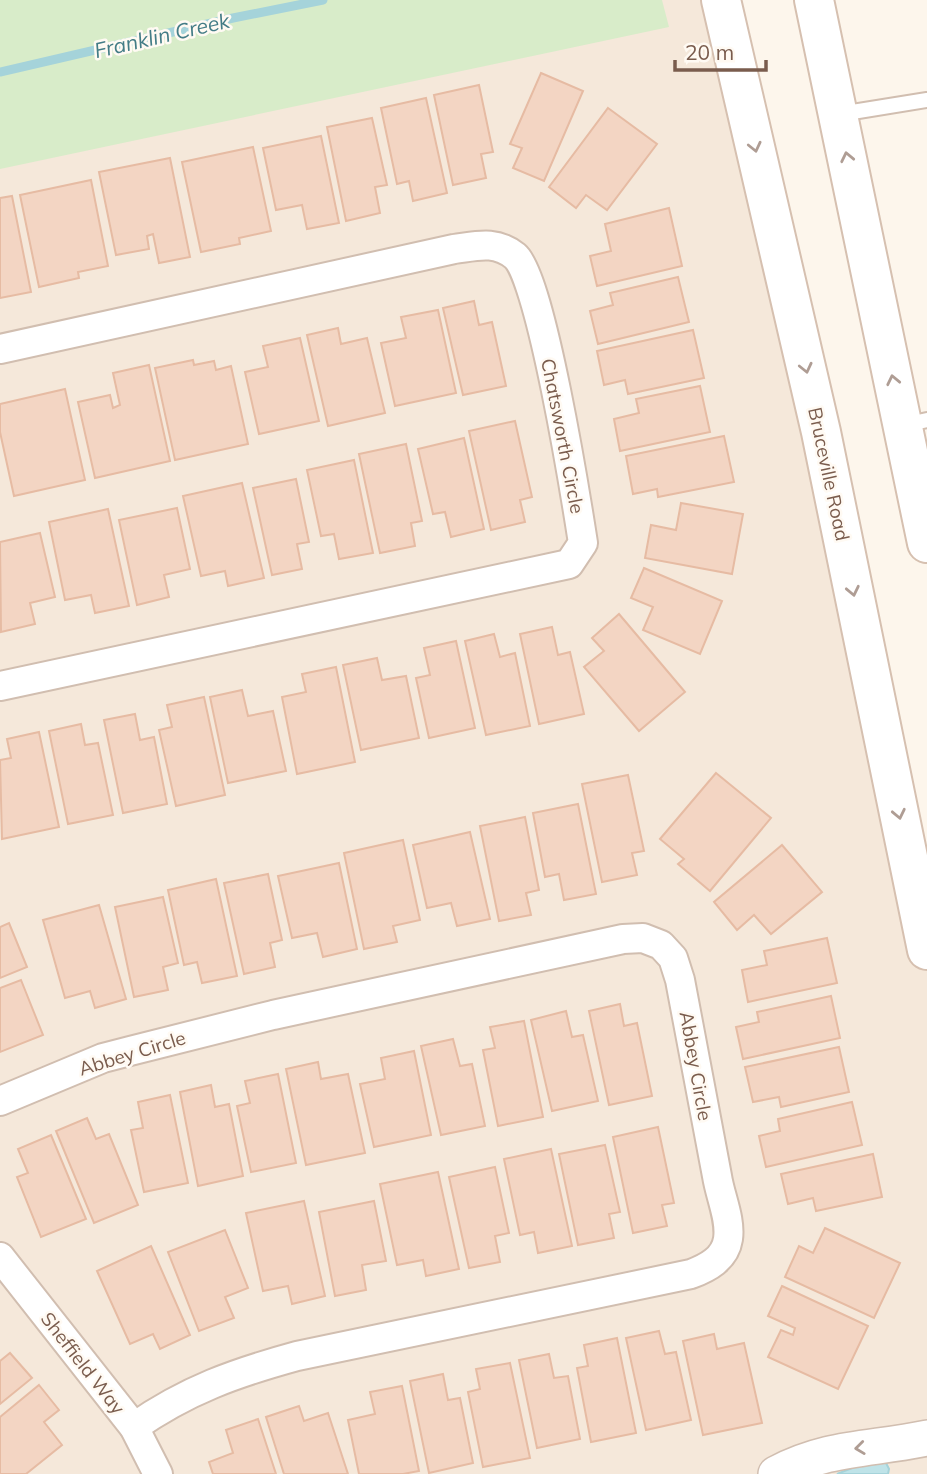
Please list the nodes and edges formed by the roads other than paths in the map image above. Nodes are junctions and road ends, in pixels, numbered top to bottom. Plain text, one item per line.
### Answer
1 (721, 0) edge
2 (814, 0) edge
3 (927, 100) edge
4 (838, 114) junction
5 (0, 349) edge
6 (915, 422) edge
7 (927, 543) edge
8 (0, 686) edge
9 (927, 950) edge
10 (0, 1101) edge
11 (0, 1257) edge
12 (134, 1427) junction
13 (927, 1438) edge
14 (158, 1474) edge
15 (776, 1474) edge

1 -> 9 main road, Bruceville Road
2 - 4 main road
3 - 4 lane
6 -> 4 main road
5 - 8 street, Chatsworth Circle
6 - 7 main road
10 - 12 street, Abbey Circle
11 - 12 street, Sheffield Way
12 - 14 street, Sheffield Way
13 -> 15 street

